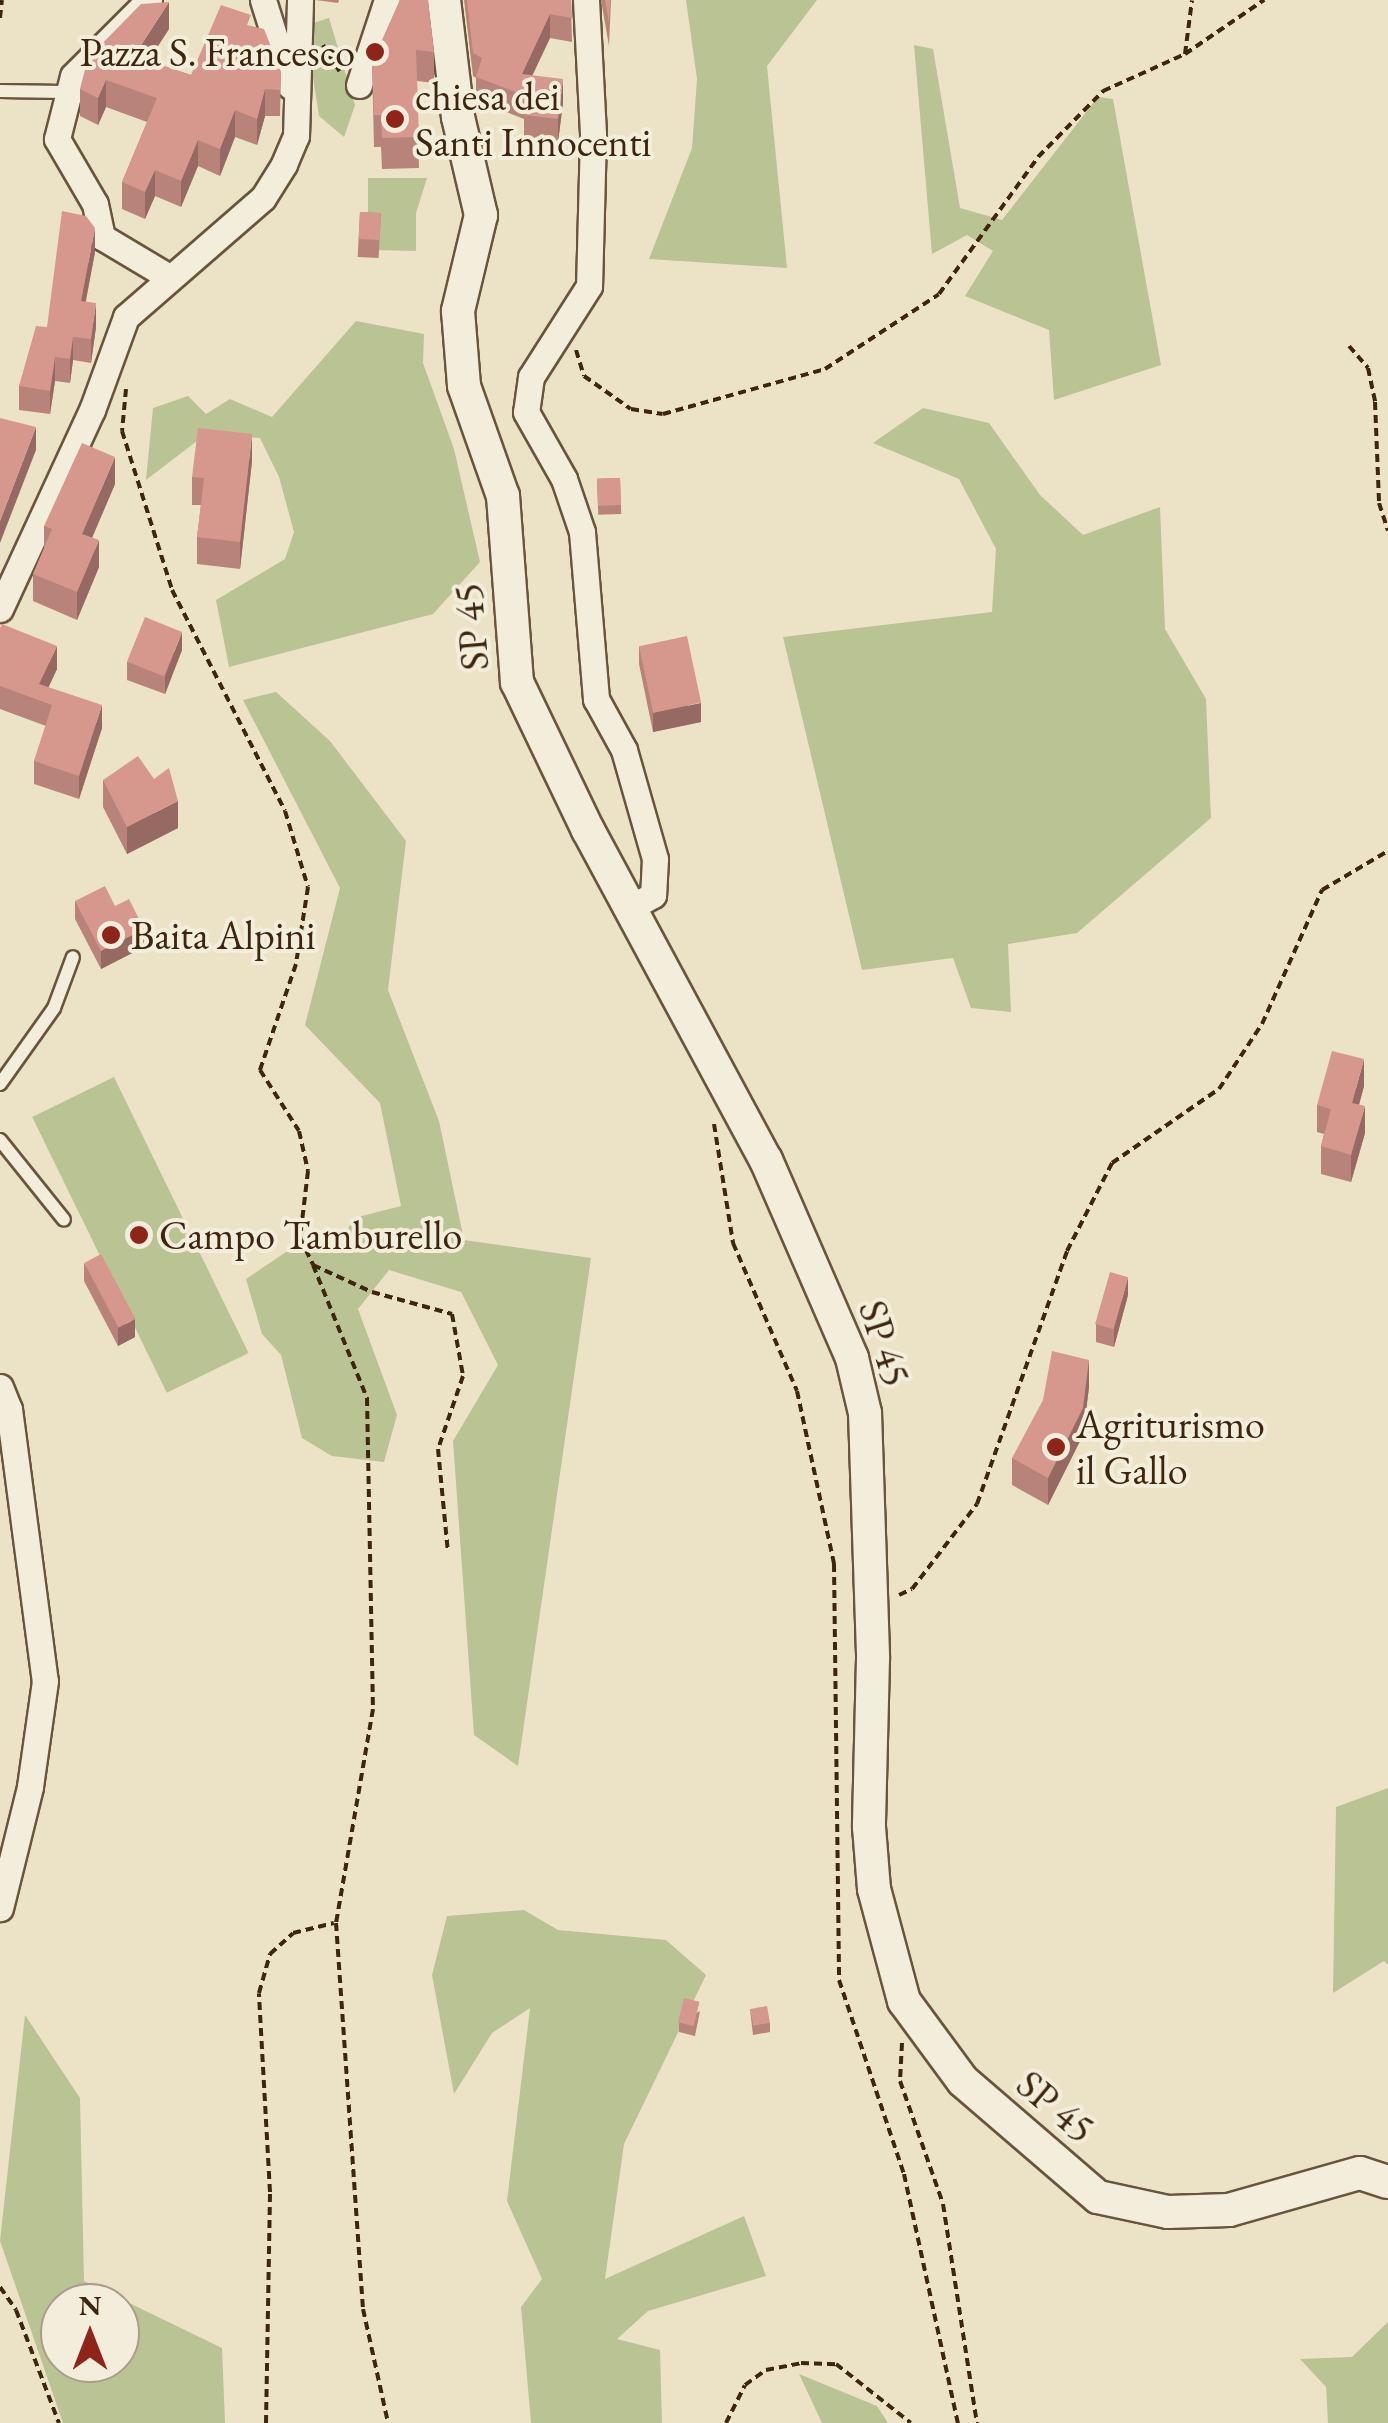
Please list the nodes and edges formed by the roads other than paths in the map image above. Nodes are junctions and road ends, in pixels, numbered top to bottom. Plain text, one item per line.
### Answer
1 (149, 0) edge
2 (263, 0) edge
3 (300, 0) edge
4 (387, 0) edge
5 (444, 0) edge
6 (586, 0) edge
7 (360, 84) dead end
8 (0, 91) edge
9 (64, 92) junction
10 (297, 108) junction
11 (168, 277) junction
12 (0, 609) edge
13 (630, 908) junction
14 (73, 957) dead end
15 (0, 1084) edge
16 (0, 1140) edge
17 (64, 1220) dead end
18 (0, 1387) edge
19 (0, 1908) edge
20 (1388, 2182) edge

1 - 9 street
2 - 10 street
3 - 10 street
4 - 7 street
5 - 13 street, SP 45
6 - 13 street
8 - 9 lane
9 - 11 street
10 - 11 street
11 - 12 street
13 - 20 street, SP 45
14 - 15 lane
16 - 17 lane
18 - 19 street

